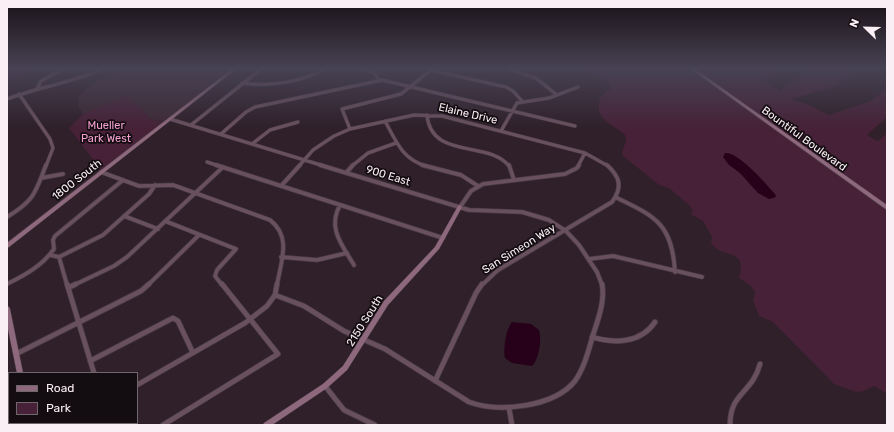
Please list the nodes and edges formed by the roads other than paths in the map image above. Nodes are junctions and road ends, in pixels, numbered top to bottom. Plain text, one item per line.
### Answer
1 (38, 89) edge
2 (208, 89) edge
3 (235, 89) edge
4 (336, 89) edge
5 (408, 89) edge
6 (426, 89) edge
7 (510, 89) edge
8 (550, 89) edge
9 (575, 89) edge
10 (720, 89) edge
11 (19, 94) junction
12 (557, 95) junction
13 (7, 99) edge
14 (522, 101) junction
15 (512, 110) junction
16 (427, 115) junction
17 (170, 119) junction
18 (385, 121) junction
19 (298, 122) dead end
20 (191, 125) junction
21 (575, 126) dead end
22 (350, 129) junction
23 (501, 131) junction
24 (220, 134) junction
25 (396, 143) junction
26 (252, 144) junction
27 (585, 153) junction
28 (304, 160) junction
29 (207, 162) dead end
30 (223, 167) junction
31 (102, 172) junction
32 (346, 173) junction
33 (63, 174) dead end
34 (41, 178) junction
35 (123, 180) junction
36 (514, 180) junction
37 (155, 185) junction
38 (281, 186) junction
39 (478, 186) junction
40 (195, 193) junction
41 (617, 198) junction
42 (340, 205) junction
43 (460, 207) junction
44 (887, 208) edge
45 (124, 216) junction
46 (7, 217) edge
47 (165, 222) junction
48 (158, 229) junction
49 (566, 230) junction
50 (199, 235) junction
51 (443, 238) junction
52 (7, 246) edge
53 (347, 253) junction
54 (50, 255) junction
55 (59, 257) junction
56 (281, 257) junction
57 (589, 259) junction
58 (354, 265) dead end
59 (675, 272) junction
60 (702, 277) dead end
61 (7, 284) edge
62 (68, 288) junction
63 (275, 295) junction
64 (7, 309) edge
65 (250, 320) junction
66 (78, 322) junction
67 (655, 322) dead end
68 (592, 337) junction
69 (364, 340) junction
70 (193, 353) junction
71 (16, 354) junction
72 (90, 361) junction
73 (760, 364) dead end
74 (20, 372) edge
75 (94, 372) edge
76 (435, 381) junction
77 (138, 384) edge
78 (325, 386) junction
79 (509, 408) junction
80 (163, 425) edge
81 (266, 425) edge
82 (375, 425) edge
83 (512, 425) edge
84 (730, 425) edge

1 - 11 street
2 - 17 main road, 1800 South
3 - 20 street
4 - 24 street
5 - 22 street
6 - 15 street
7 - 14 street
8 - 12 street
9 - 12 street
10 - 44 main road, Bountiful Boulevard
11 - 13 street
11 - 34 street
12 - 14 street
14 - 15 street
15 - 21 street
15 - 23 street
16 - 18 street, Elaine Drive
16 - 23 street, Elaine Drive
16 - 36 street
17 - 20 street, 900 East
17 - 31 main road, 1800 South
18 - 22 street, Elaine Drive
18 - 25 street
19 - 26 street
20 - 24 street, 900 East
22 - 28 street, Elaine Drive
23 - 27 street, Elaine Drive
24 - 26 street, 900 East
25 - 32 street
25 - 39 street
26 - 28 street, 900 East
27 - 36 street
27 - 41 street, Elaine Drive
28 - 32 street, 900 East
28 - 38 street, Elaine Drive
29 - 30 street
30 - 38 street
30 - 40 street
31 - 35 street
31 - 52 main road, 1800 South
32 - 43 street, 900 East
33 - 34 street
34 - 46 street
35 - 37 street
35 - 54 street
36 - 39 street
37 - 40 street
37 - 45 street
38 - 42 street
39 - 43 street
40 - 47 street
40 - 56 street
41 - 49 street, San Simeon Way
41 - 59 street
42 - 51 street
42 - 53 street
43 - 49 street, 900 East
43 - 51 main road, 2150 South
45 - 48 street
45 - 55 street
47 - 48 street
47 - 50 street
48 - 62 street
49 - 57 street, 900 East
49 - 76 street, San Simeon Way
50 - 65 street
50 - 66 street
51 - 69 main road, 2150 South
53 - 56 street
53 - 58 street
54 - 55 street
54 - 61 street
55 - 62 street
56 - 63 street
57 - 59 street
57 - 68 street, 900 East
59 - 60 street
62 - 66 street
63 - 65 street
63 - 69 street, 900 East
64 - 71 main road
65 - 70 street
65 - 80 street
66 - 71 street
66 - 72 street
67 - 68 street
68 - 79 street, 900 East
69 - 76 street, 900 East
69 - 78 main road, 2150 South
70 - 72 street
70 - 77 street
71 - 74 main road
72 - 75 street
73 - 84 street
76 - 79 street, 900 East
78 - 81 main road, 2150 South
78 - 82 street
79 - 83 street

